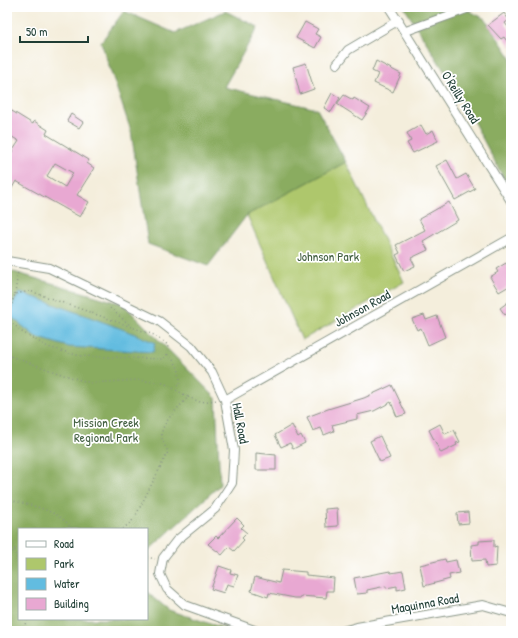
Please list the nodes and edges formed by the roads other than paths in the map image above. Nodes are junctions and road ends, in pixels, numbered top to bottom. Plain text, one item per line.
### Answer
1 (389, 7) edge
2 (472, 7) edge
3 (399, 20) junction
4 (406, 31) junction
5 (337, 64) dead end
6 (511, 201) edge
7 (511, 238) edge
8 (7, 261) edge
9 (224, 400) junction
10 (511, 613) edge
11 (257, 631) edge
12 (342, 631) edge

1 - 3 street, O'Reilly Road
2 - 4 street
3 - 4 street, O'Reilly Road
3 - 5 street
4 - 6 street, O'Reilly Road
7 - 9 street, Johnson Road
8 - 9 street, Hall Road
9 - 11 street, Hall Road
10 - 12 street, Maquinna Road

